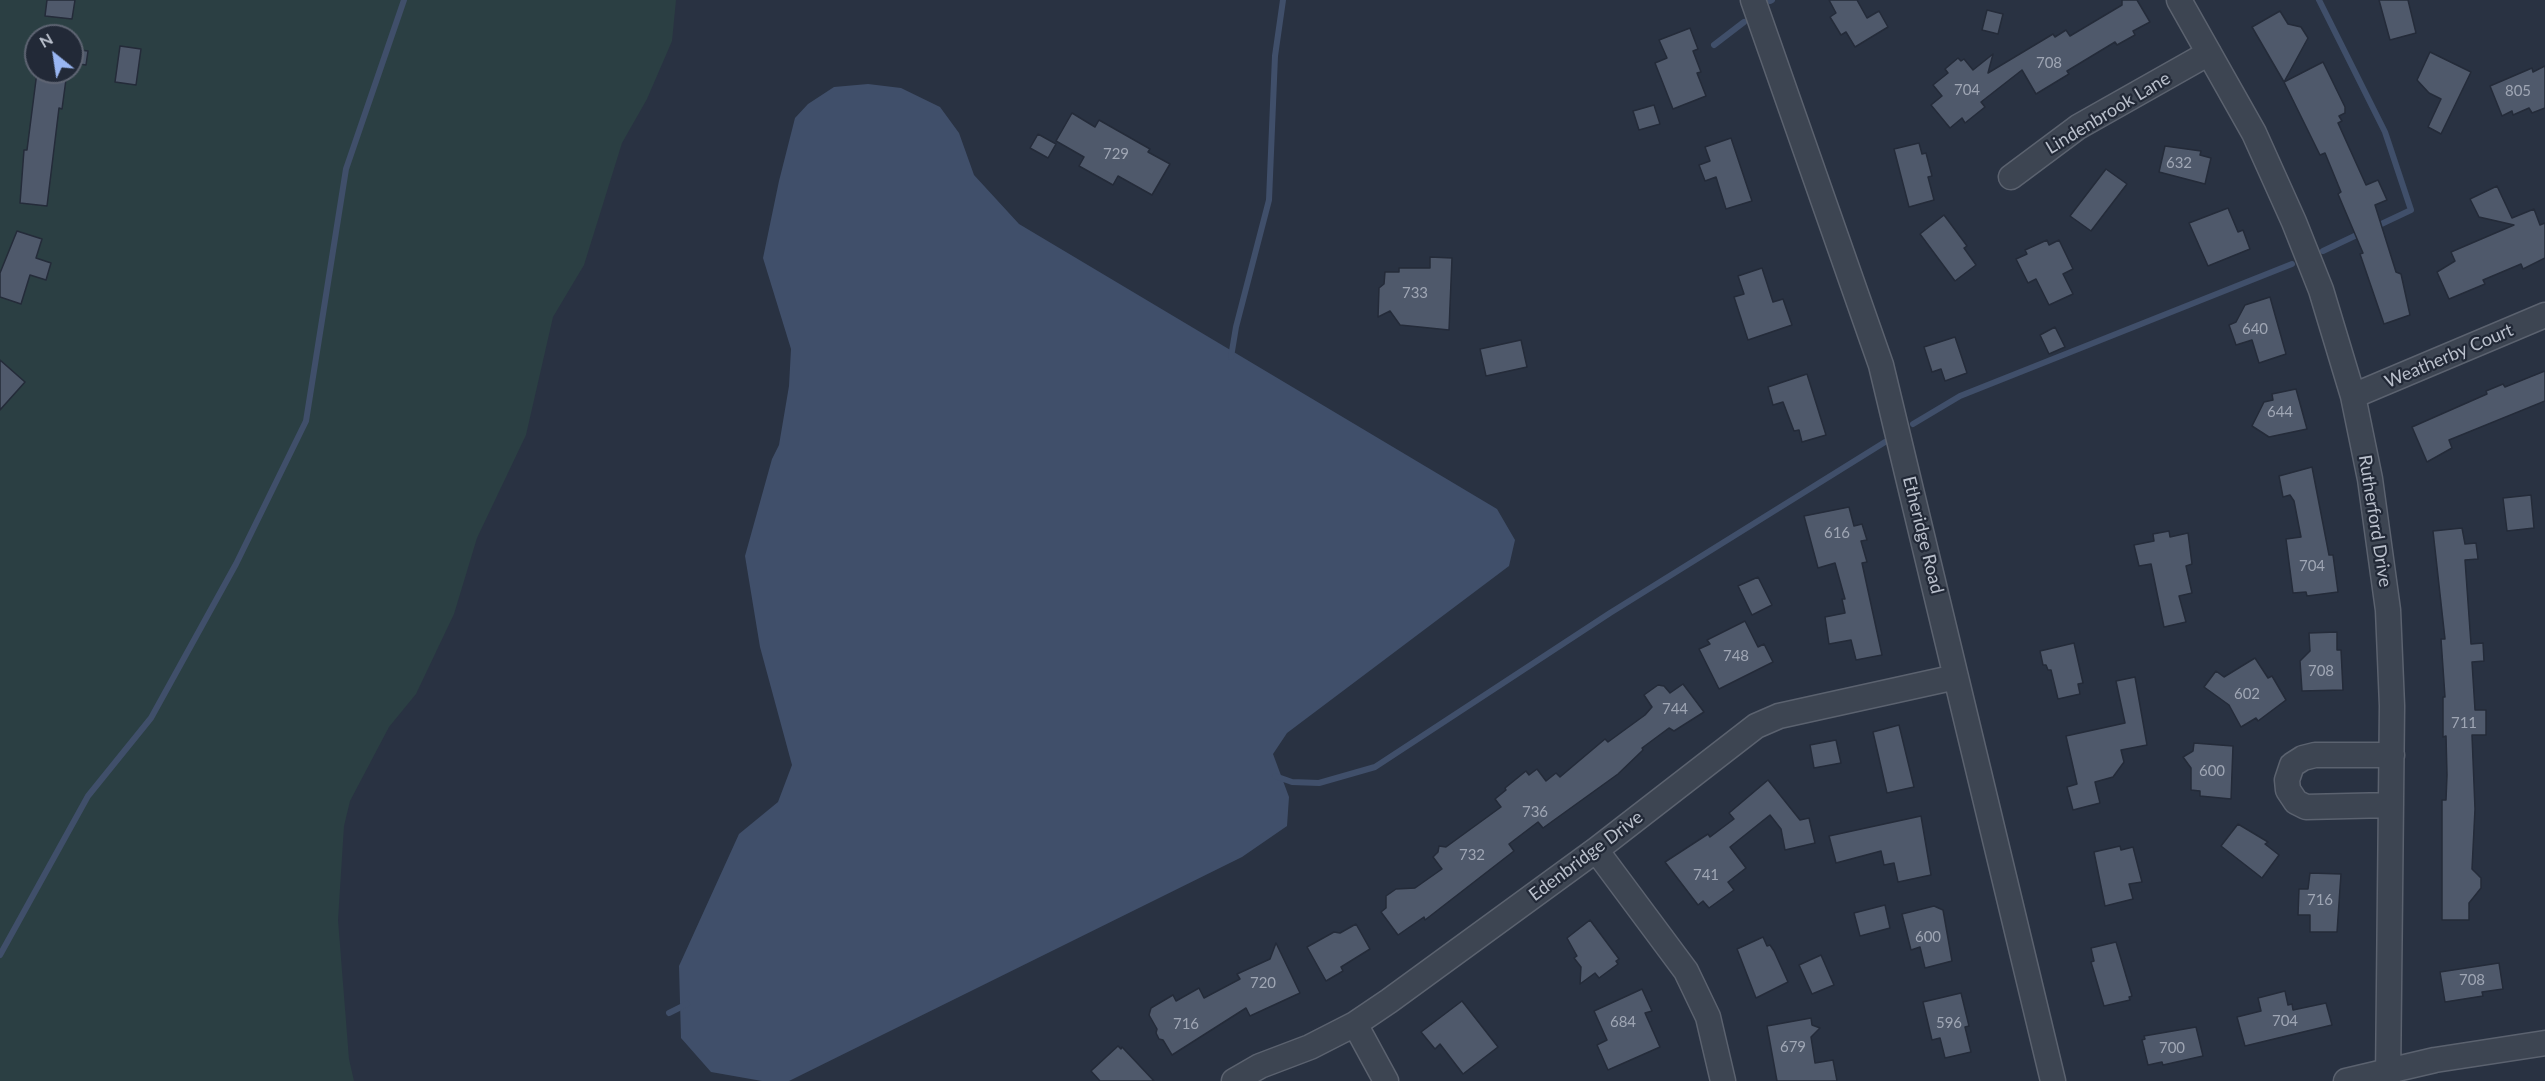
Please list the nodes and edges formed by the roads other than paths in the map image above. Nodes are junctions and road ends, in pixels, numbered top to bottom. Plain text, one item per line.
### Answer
1 (1753, 0) edge
2 (2179, 0) edge
3 (2209, 53) junction
4 (2011, 177) dead end
5 (2545, 315) edge
6 (2353, 396) junction
7 (1956, 677) junction
8 (2392, 756) junction
9 (2391, 805) junction
10 (1596, 850) junction
11 (1354, 1024) junction
12 (2545, 1044) edge
13 (2388, 1076) edge
14 (1234, 1081) edge
15 (1386, 1081) edge
16 (1723, 1081) edge
17 (2053, 1081) edge
18 (2346, 1081) edge

1 - 7 street, Etheridge Road
2 - 3 street, Rutherford Drive
3 - 4 street, Lindenbrook Lane
3 - 6 street, Rutherford Drive
5 - 6 street, Weatherby Court
6 - 8 street, Rutherford Drive
7 - 10 street, Edenbridge Drive
7 - 17 street, Etheridge Road
8 - 9 street, Rutherford Drive
8 - 9 street
9 - 13 street, Rutherford Drive
10 - 11 street, Edenbridge Drive
10 - 16 street
11 - 14 street, Edenbridge Drive
11 - 15 street
12 - 13 street
13 - 18 street

